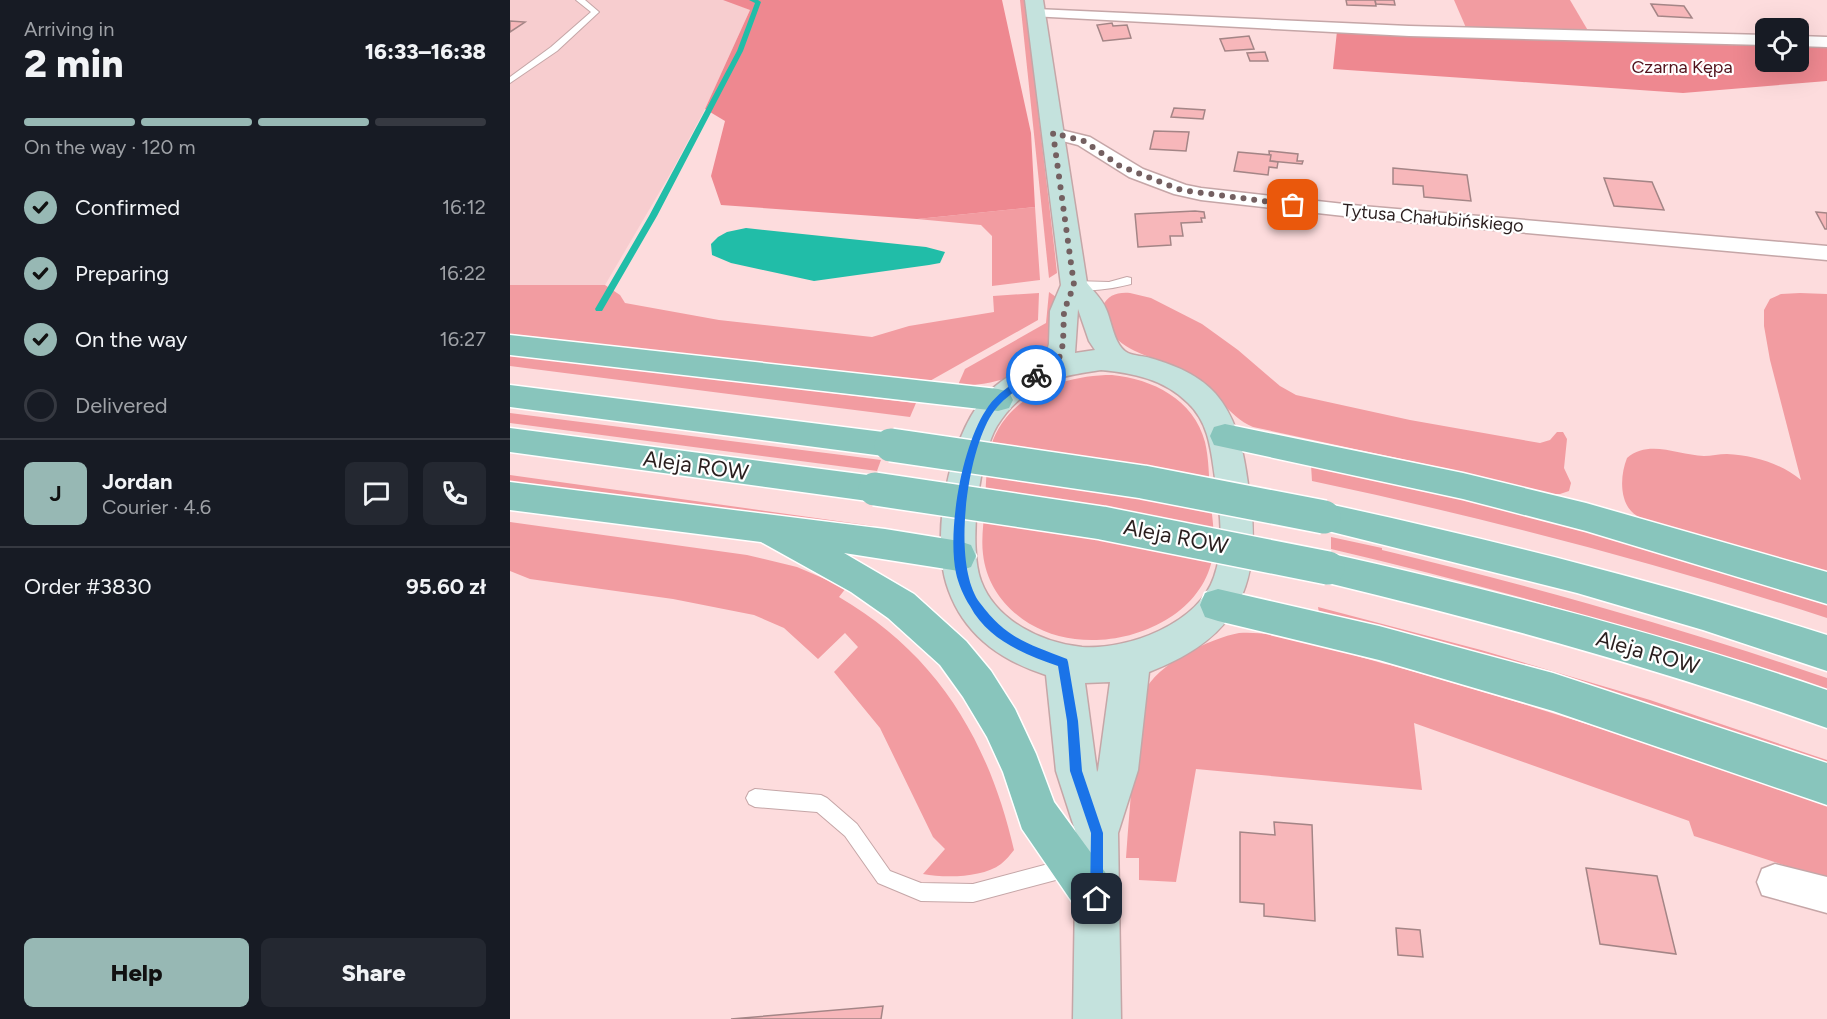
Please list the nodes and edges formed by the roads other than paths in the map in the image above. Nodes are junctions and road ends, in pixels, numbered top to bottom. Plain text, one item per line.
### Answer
1 (580, 0) edge
2 (1035, 7) edge
3 (1755, 40) edge
4 (1809, 41) edge
5 (1827, 42) edge
6 (510, 81) edge
7 (1053, 133) junction
8 (1827, 253) edge
9 (1127, 280) dead end
10 (1074, 285) junction
11 (510, 345) edge
12 (1118, 360) junction
13 (1057, 366) junction
14 (510, 396) edge
15 (998, 400) junction
16 (1225, 436) junction
17 (510, 440) edge
18 (510, 496) edge
19 (766, 529) junction
20 (959, 556) junction
21 (1827, 588) edge
22 (1218, 605) junction
23 (1827, 653) edge
24 (1132, 661) junction
25 (1063, 662) junction
26 (1827, 709) edge
27 (1827, 784) edge
28 (755, 798) dead end
29 (1089, 866) junction
30 (1775, 882) dead end
31 (1827, 895) edge
32 (1097, 1019) edge

1 - 6 lane
2 - 3 street
2 - 7 main road
4 - 5 street
7 - 8 street, Tytusa Chałubińskiego
7 - 10 main road
9 - 10 lane
10 - 12 main road
10 - 13 main road
11 - 15 main road
12 - 13 main road
12 - 16 main road
13 - 15 main road
14 - 23 main road, Aleja ROW, bridge
15 - 20 main road
16 - 21 main road
16 - 22 main road
17 - 26 main road, Aleja ROW, bridge
18 - 19 main road
19 - 20 main road
19 - 29 main road
20 - 25 main road
22 - 24 main road
22 - 27 main road
24 - 25 main road
24 - 29 main road
25 - 29 main road
28 - 29 lane
29 - 32 main road
30 - 31 street

